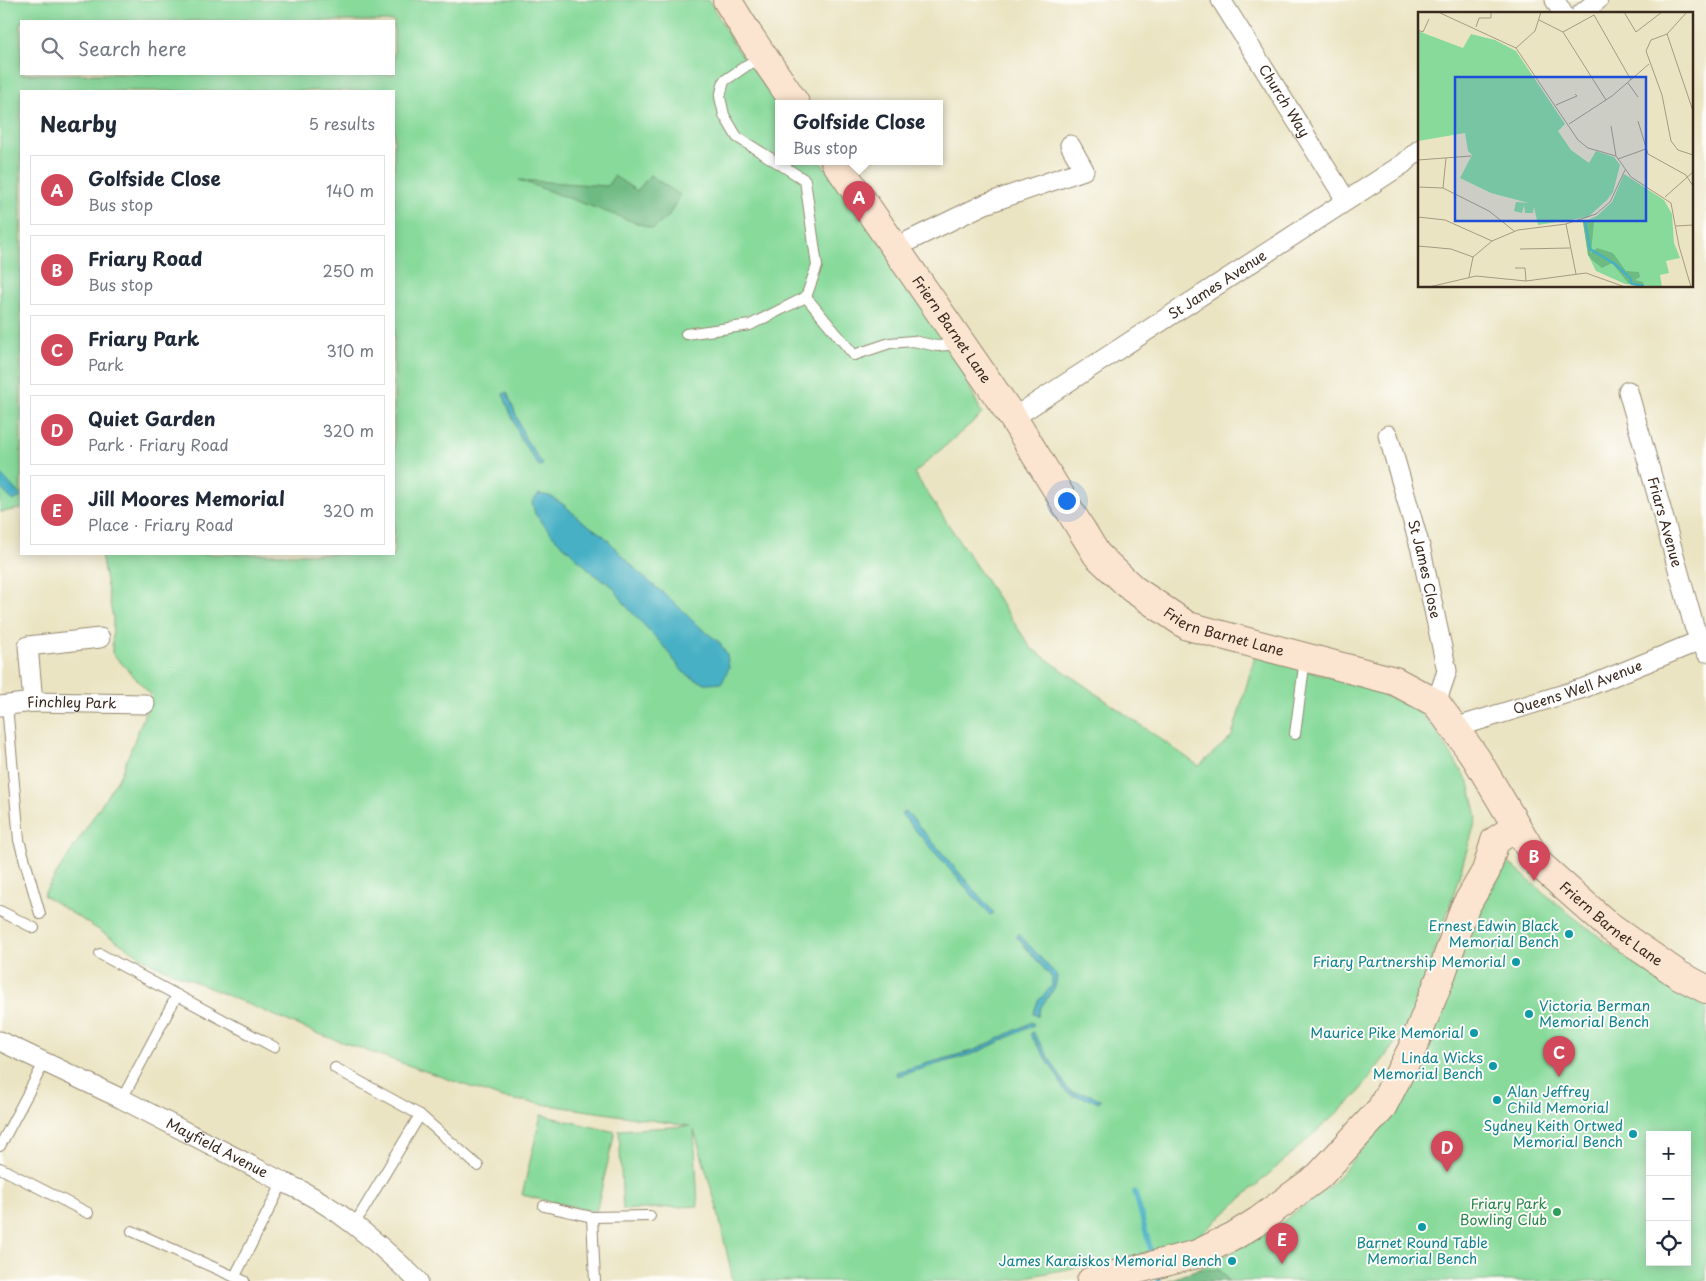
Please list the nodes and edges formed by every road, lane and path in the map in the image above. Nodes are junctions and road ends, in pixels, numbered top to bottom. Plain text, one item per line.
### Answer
1 (727, 0) edge
2 (1222, 0) edge
3 (1555, 0) edge
4 (1598, 0) edge
5 (1563, 12) edge
6 (1583, 12) edge
7 (762, 55) junction
8 (794, 100) edge
9 (1070, 145) dead end
10 (1418, 151) edge
11 (775, 161) edge
12 (781, 165) edge
13 (839, 165) edge
14 (1346, 200) junction
15 (896, 247) junction
16 (806, 297) junction
17 (686, 334) dead end
18 (962, 343) junction
19 (1628, 390) dead end
20 (1013, 418) junction
21 (1388, 435) dead end
22 (100, 638) dead end
23 (1703, 646) edge
24 (1305, 657) junction
25 (33, 702) junction
26 (1436, 703) junction
27 (145, 704) dead end
28 (3, 705) edge
29 (1454, 728) junction
30 (1295, 734) dead end
31 (1516, 827) junction
32 (0, 911) edge
33 (40, 914) dead end
34 (34, 928) dead end
35 (100, 954) dead end
36 (1706, 989) edge
37 (177, 995) junction
38 (0, 1041) edge
39 (274, 1047) dead end
40 (44, 1063) junction
41 (336, 1068) dead end
42 (122, 1099) junction
43 (420, 1115) junction
44 (0, 1146) edge
45 (478, 1166) dead end
46 (0, 1168) edge
47 (283, 1182) junction
48 (544, 1206) dead end
49 (88, 1213) dead end
50 (650, 1216) dead end
51 (592, 1217) junction
52 (354, 1224) junction
53 (132, 1231) dead end
54 (240, 1278) edge
55 (418, 1281) edge
56 (595, 1281) edge
57 (1091, 1281) edge

1 - 7 main road
2 - 14 street, Church Way
3 - 5 street
4 - 6 street
7 - 8 main road
7 - 11 lane
9 - 15 street
10 - 14 street, St James Avenue
12 - 16 lane
13 - 15 main road, Friern Barnet Lane
14 - 20 street, St James Avenue
15 - 18 main road, Friern Barnet Lane
16 - 17 lane
16 - 18 lane
18 - 20 main road, Friern Barnet Lane
19 - 23 street, Friars Avenue
20 - 24 main road, Friern Barnet Lane
21 - 26 street, St James Close
22 - 25 street
23 - 29 street, Queens Well Avenue
24 - 26 main road, Friern Barnet Lane
24 - 30 lane
25 - 27 street, Finchley Park
25 - 28 street, Finchley Park
26 - 29 main road, Friern Barnet Lane
28 - 33 lane
29 - 31 main road, Friern Barnet Lane
31 - 36 main road, Friern Barnet Lane
31 - 57 main road
32 - 34 lane
35 - 37 lane
37 - 39 lane
37 - 42 lane
38 - 40 street, Mayfield Avenue
40 - 42 street, Mayfield Avenue
40 - 44 lane
41 - 43 lane
42 - 47 street, Mayfield Avenue
43 - 45 lane
43 - 52 lane
46 - 49 lane
47 - 52 street, Mayfield Avenue
47 - 54 lane
48 - 51 lane
50 - 51 lane
51 - 56 lane
52 - 55 street, Mayfield Avenue
53 - 54 lane

